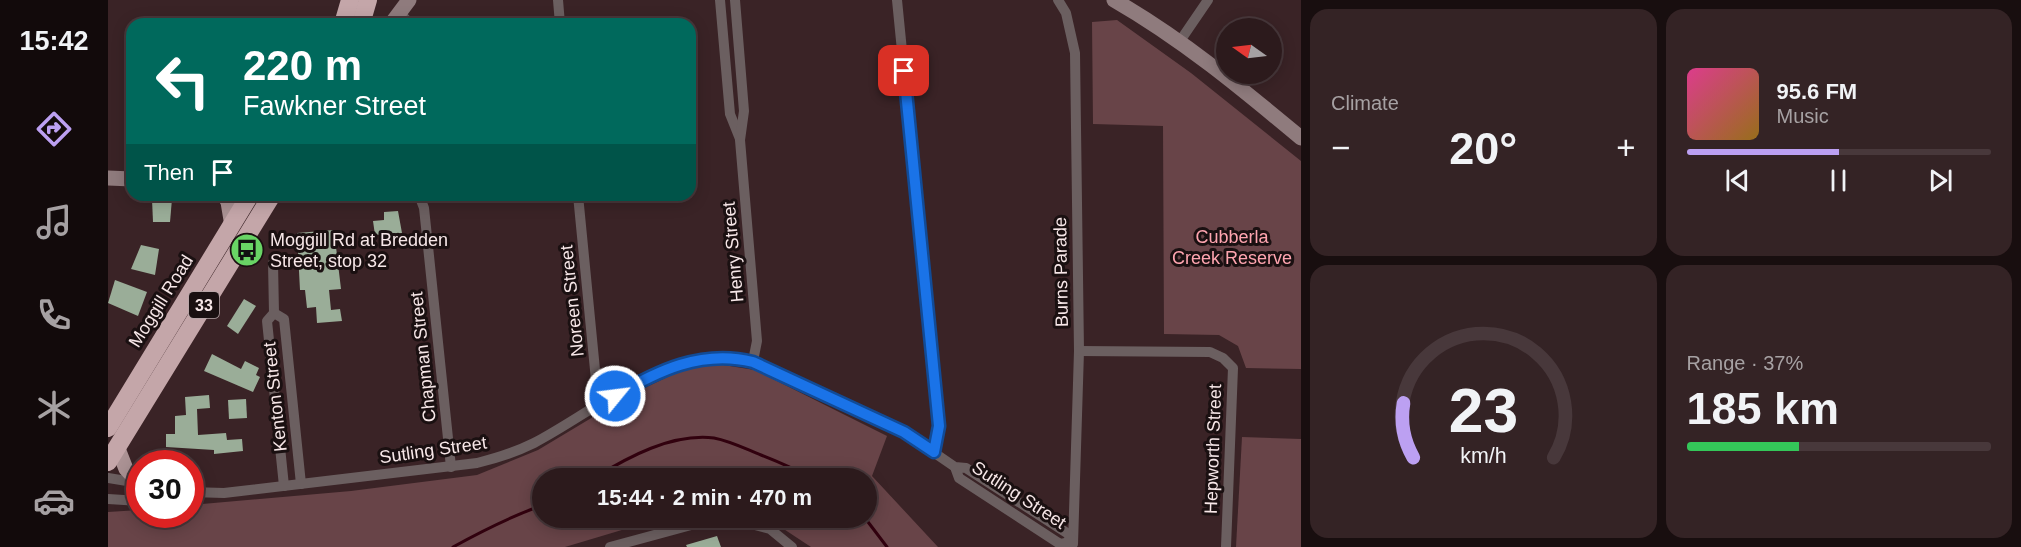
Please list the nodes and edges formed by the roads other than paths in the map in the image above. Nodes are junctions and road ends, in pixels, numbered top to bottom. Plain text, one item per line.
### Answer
1 (350, 0) edge
2 (368, 0) edge
3 (409, 0) edge
4 (558, 0) edge
5 (720, 0) edge
6 (735, 0) edge
7 (897, 0) edge
8 (1058, 0) edge
9 (1114, 0) edge
10 (1208, 0) edge
11 (345, 18) edge
12 (363, 18) edge
13 (401, 18) edge
14 (560, 18) edge
15 (1180, 41) junction
16 (1301, 138) edge
17 (740, 140) junction
18 (108, 178) edge
19 (126, 179) edge
20 (227, 201) edge
21 (247, 201) edge
22 (268, 201) edge
23 (421, 201) edge
24 (426, 201) edge
25 (579, 201) edge
26 (424, 208) junction
27 (232, 226) junction
28 (273, 263) dead end
29 (274, 313) junction
30 (1079, 351) junction
31 (753, 362) junction
32 (602, 404) junction
33 (108, 428) edge
34 (934, 452) junction
35 (113, 454) edge
36 (451, 467) junction
37 (126, 469) edge
38 (108, 478) edge
39 (126, 481) edge
40 (301, 484) junction
41 (284, 486) junction
42 (204, 492) edge
43 (108, 500) edge
44 (126, 501) edge
45 (680, 528) edge
46 (763, 528) edge
47 (1073, 544) edge
48 (610, 547) edge
49 (792, 547) edge
50 (1226, 547) edge

1 - 11 highway
2 - 12 highway
3 - 13 main road
4 - 14 street
5 - 17 street, Henry Street
6 - 17 street, Henry Street
7 - 34 street
8 - 30 street, Burns Parade
9 - 15 main road
10 - 15 street
15 - 16 main road
17 - 31 street, Henry Street
18 - 19 main road
20 - 27 main road
21 - 27 highway, Moggill Road / 33
22 - 35 highway, 33
23 - 26 street, Chapman Street
24 - 26 street, Chapman Street
25 - 32 street, Noreen Street
26 - 36 street, Chapman Street
27 - 33 highway, Moggill Road / 33
28 - 29 street, Kenton Street
29 - 40 street, Kenton Street
29 - 41 street, Kenton Street
30 - 47 street, Burns Parade
30 - 50 street, Hepworth Street
31 - 32 street, Sutling Street
31 - 34 street, Sutling Street
32 - 36 street, Sutling Street
34 - 47 street, Sutling Street
35 - 37 main road
36 - 40 street, Sutling Street
38 - 39 street
40 - 41 street, Sutling Street
41 - 42 street, Sutling Street
43 - 44 street
45 - 48 street
46 - 49 street

